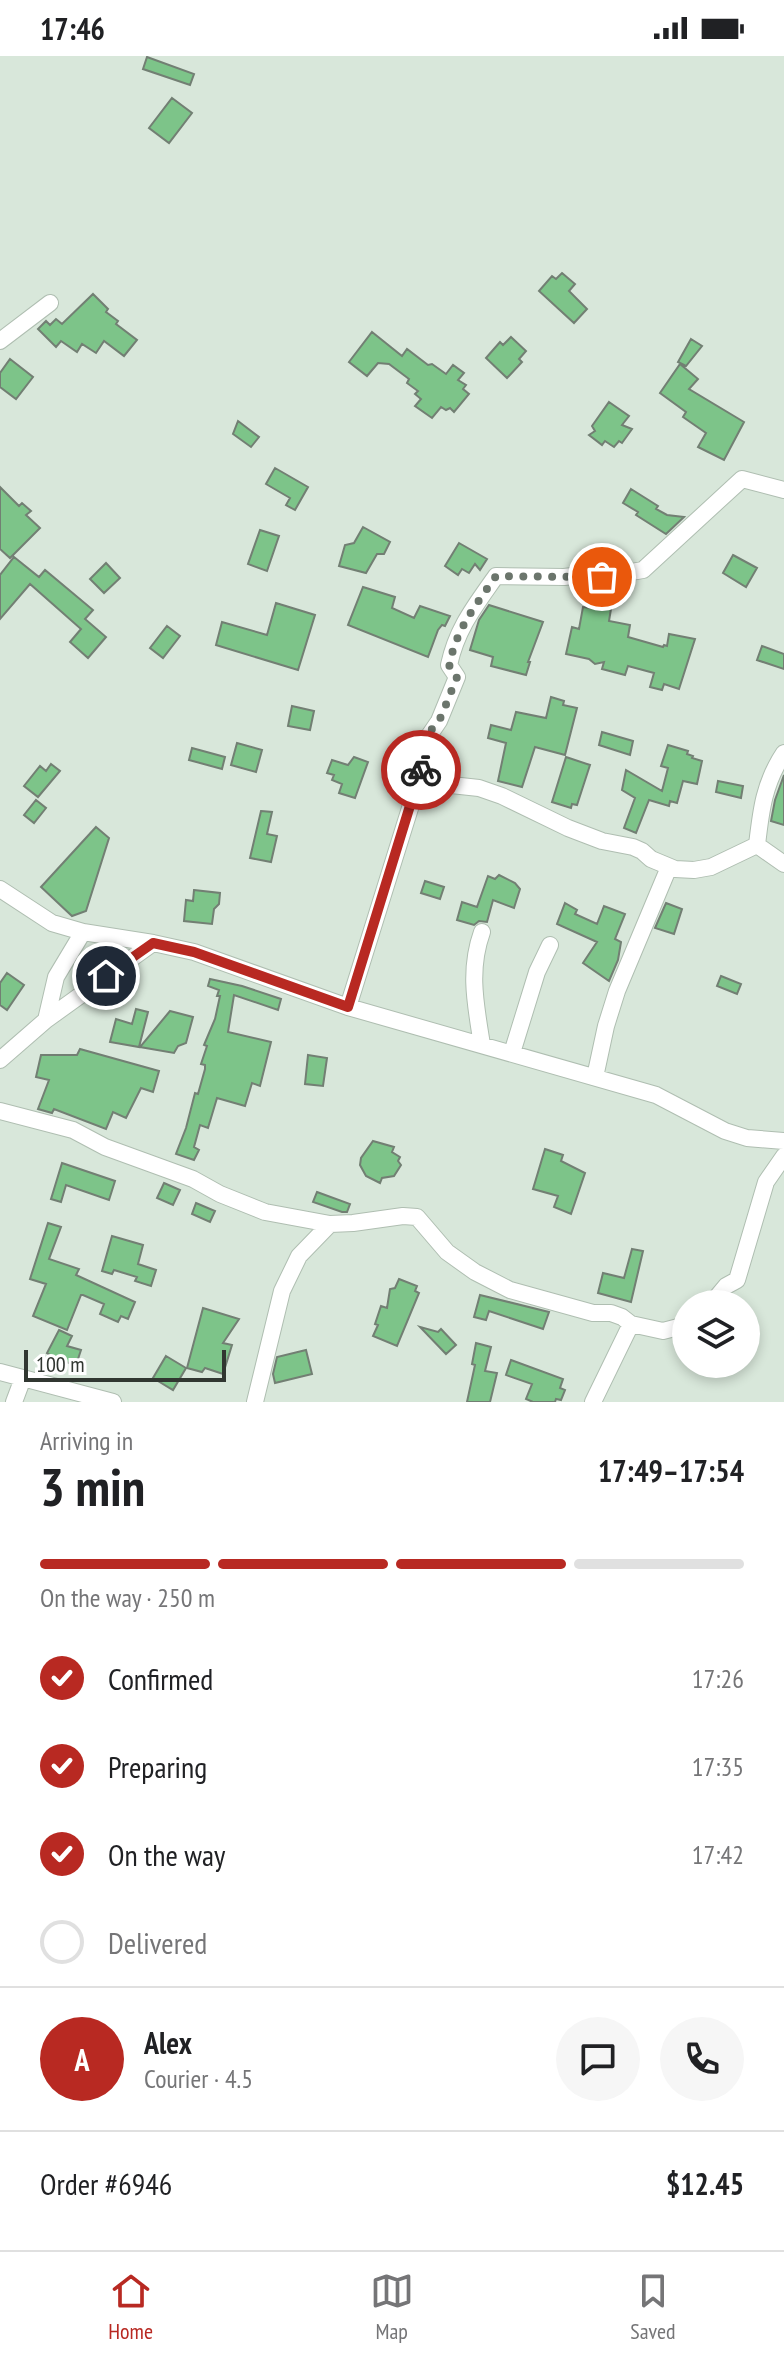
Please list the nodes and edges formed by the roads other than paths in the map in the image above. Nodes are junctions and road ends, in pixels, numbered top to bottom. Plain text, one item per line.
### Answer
1 (50, 303) dead end
2 (0, 341) edge
3 (784, 490) edge
4 (784, 753) edge
5 (421, 773) junction
6 (757, 845) junction
7 (784, 864) edge
8 (669, 867) junction
9 (0, 889) edge
10 (83, 932) junction
11 (482, 932) dead end
12 (153, 943) junction
13 (550, 945) dead end
14 (348, 1007) junction
15 (46, 1020) junction
16 (482, 1045) junction
17 (512, 1053) junction
18 (0, 1060) edge
19 (595, 1077) junction
20 (0, 1111) edge
21 (784, 1141) edge
22 (784, 1156) edge
23 (330, 1224) junction
24 (723, 1290) edge
25 (631, 1324) junction
26 (672, 1329) edge
27 (0, 1372) edge
28 (23, 1378) junction
29 (14, 1402) edge
30 (113, 1402) edge
31 (255, 1402) edge
32 (593, 1402) edge

1 - 2 street
3 - 5 street
4 - 6 street
5 - 8 street
5 - 14 street
6 - 7 street
6 - 8 street
8 - 19 street
9 - 10 street
10 - 12 street
10 - 15 street
11 - 16 street
12 - 14 street
12 - 15 street
13 - 17 street
14 - 16 street
15 - 18 street
16 - 17 street
17 - 19 street
19 - 21 street
20 - 23 street
22 - 24 street
23 - 25 street
23 - 31 street
25 - 26 street
25 - 32 street
27 - 28 street
28 - 29 street
28 - 30 street

